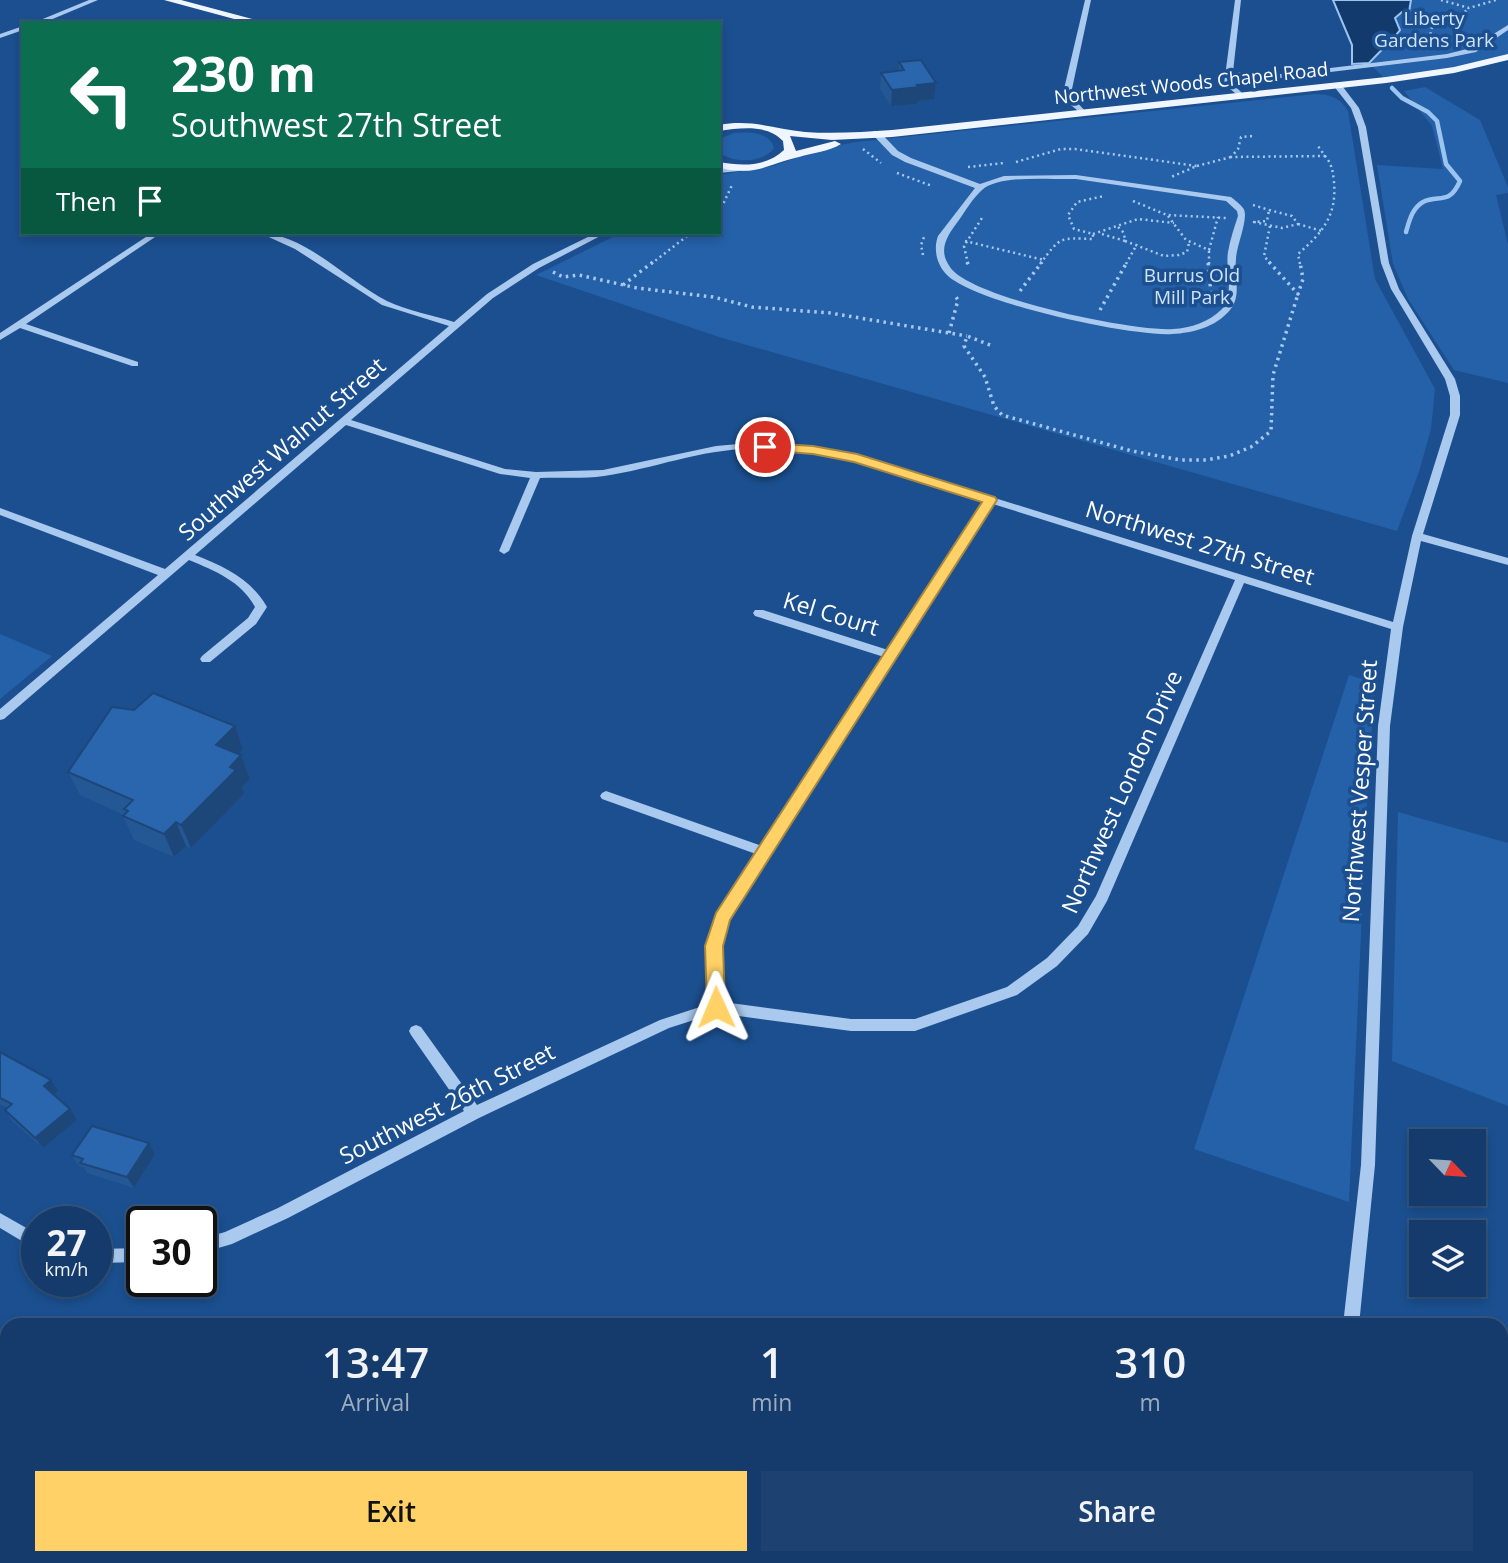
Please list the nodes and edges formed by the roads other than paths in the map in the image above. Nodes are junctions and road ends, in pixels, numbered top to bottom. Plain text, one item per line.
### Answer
1 (78, 0) edge
2 (95, 0) edge
3 (169, 0) edge
4 (1088, 0) edge
5 (1238, 0) edge
6 (45, 19) junction
7 (40, 21) edge
8 (254, 21) edge
9 (1508, 27) edge
10 (21, 29) edge
11 (0, 36) edge
12 (1508, 57) edge
13 (1386, 64) joint
14 (1342, 68) joint
15 (1229, 74) junction
16 (1337, 85) junction
17 (1241, 96) junction
18 (1082, 112) junction
19 (721, 126) edge
20 (776, 131) junction
21 (876, 133) junction
22 (784, 157) junction
23 (721, 165) edge
24 (746, 168) junction
25 (721, 172) edge
26 (980, 187) junction
27 (155, 235) edge
28 (269, 235) edge
29 (599, 235) edge
30 (19, 324) junction
31 (455, 325) junction
32 (0, 337) edge
33 (135, 364) dead end
34 (344, 421) junction
35 (536, 475) junction
36 (990, 500) junction
37 (0, 511) edge
38 (1417, 536) junction
39 (504, 551) dead end
40 (189, 556) junction
41 (1508, 562) edge
42 (167, 574) junction
43 (1241, 578) junction
44 (759, 613) dead end
45 (1397, 627) junction
46 (891, 655) junction
47 (206, 659) dead end
48 (0, 716) edge
49 (606, 796) dead end
50 (765, 852) junction
51 (716, 1007) junction
52 (416, 1031) dead end
53 (474, 1113) junction
54 (0, 1220) edge
55 (21, 1233) edge
56 (217, 1242) edge
57 (1352, 1318) edge

1 - 6 street
2 - 6 street
3 - 8 main road
4 - 18 street
5 - 15 street
6 - 7 street
9 - 13 street
10 - 11 street
12 - 16 main road, Northwest Woods Chapel Road
13 - 14 street
14 - 15 street
15 - 17 street
16 - 17 main road, Northwest Woods Chapel Road
16 - 38 street, Northwest Vesper Street
17 - 18 main road, Northwest Woods Chapel Road
18 - 21 main road, Northwest Woods Chapel Road
19 - 20 main road, Northwest Woods Chapel Road
20 - 21 main road, Northwest Woods Chapel Road
20 - 22 main road
21 - 22 main road, Northwest Woods Chapel Road
21 - 26 street
22 - 24 main road, Northwest Woods Chapel Road
23 - 24 main road
24 - 25 street
26 - 26 street
27 - 30 street
28 - 31 street
29 - 31 street, Southwest Walnut Street
30 - 32 street
30 - 33 street
31 - 34 street, Southwest Walnut Street
34 - 35 street, Northwest 27th Street
34 - 40 street, Southwest Walnut Street
35 - 36 street, Northwest 27th Street
35 - 39 street
36 - 43 street, Northwest 27th Street
36 - 46 street
37 - 42 street
38 - 41 street
38 - 45 street, Northwest Vesper Street
40 - 42 street, Southwest Walnut Street
40 - 47 street
42 - 48 street, Southwest Walnut Street
43 - 45 street, Northwest 27th Street
43 - 51 street, Northwest London Drive
44 - 46 street, Kel Court
45 - 57 street, Northwest Vesper Street
46 - 50 street
49 - 50 street
50 - 51 street
51 - 53 street, Southwest 26th Street
52 - 53 street
53 - 56 street, Southwest 26th Street
54 - 55 street

